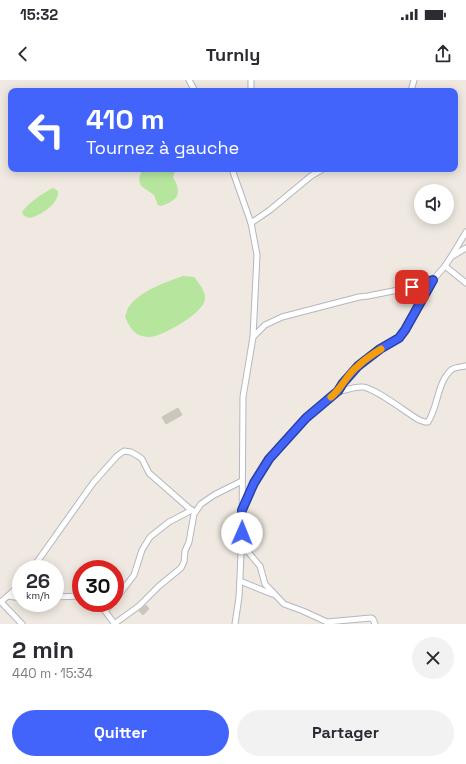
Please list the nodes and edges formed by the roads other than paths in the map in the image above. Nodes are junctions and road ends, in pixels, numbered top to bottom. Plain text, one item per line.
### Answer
1 (233, 172) edge
2 (318, 172) edge
3 (251, 223) junction
4 (466, 232) edge
5 (466, 248) edge
6 (451, 257) junction
7 (445, 266) junction
8 (433, 280) junction
9 (466, 283) edge
10 (253, 337) junction
11 (466, 366) edge
12 (338, 391) junction
13 (242, 480) junction
14 (197, 508) junction
15 (191, 510) junction
16 (242, 510) junction
17 (242, 533) junction
18 (38, 560) edge
19 (240, 581) junction
20 (124, 588) edge
21 (12, 592) edge
22 (275, 595) junction
23 (8, 596) junction
24 (12, 597) edge
25 (106, 612) edge
26 (22, 624) edge
27 (114, 624) edge
28 (235, 624) edge
29 (375, 624) edge

1 - 3 street
2 - 3 street
3 - 10 street
4 - 6 street
5 - 6 street
6 - 7 street
7 - 8 street
7 - 9 street
8 - 10 street
8 - 12 street
10 - 13 street
11 - 12 street
12 - 16 street
13 - 14 street
13 - 16 street
14 - 15 street
14 - 27 street
15 - 18 street
15 - 20 street
16 - 17 street
17 - 19 street
17 - 22 street
19 - 22 street
19 - 28 street
21 - 23 street
22 - 29 street
23 - 24 street
23 - 26 street
25 - 27 street

